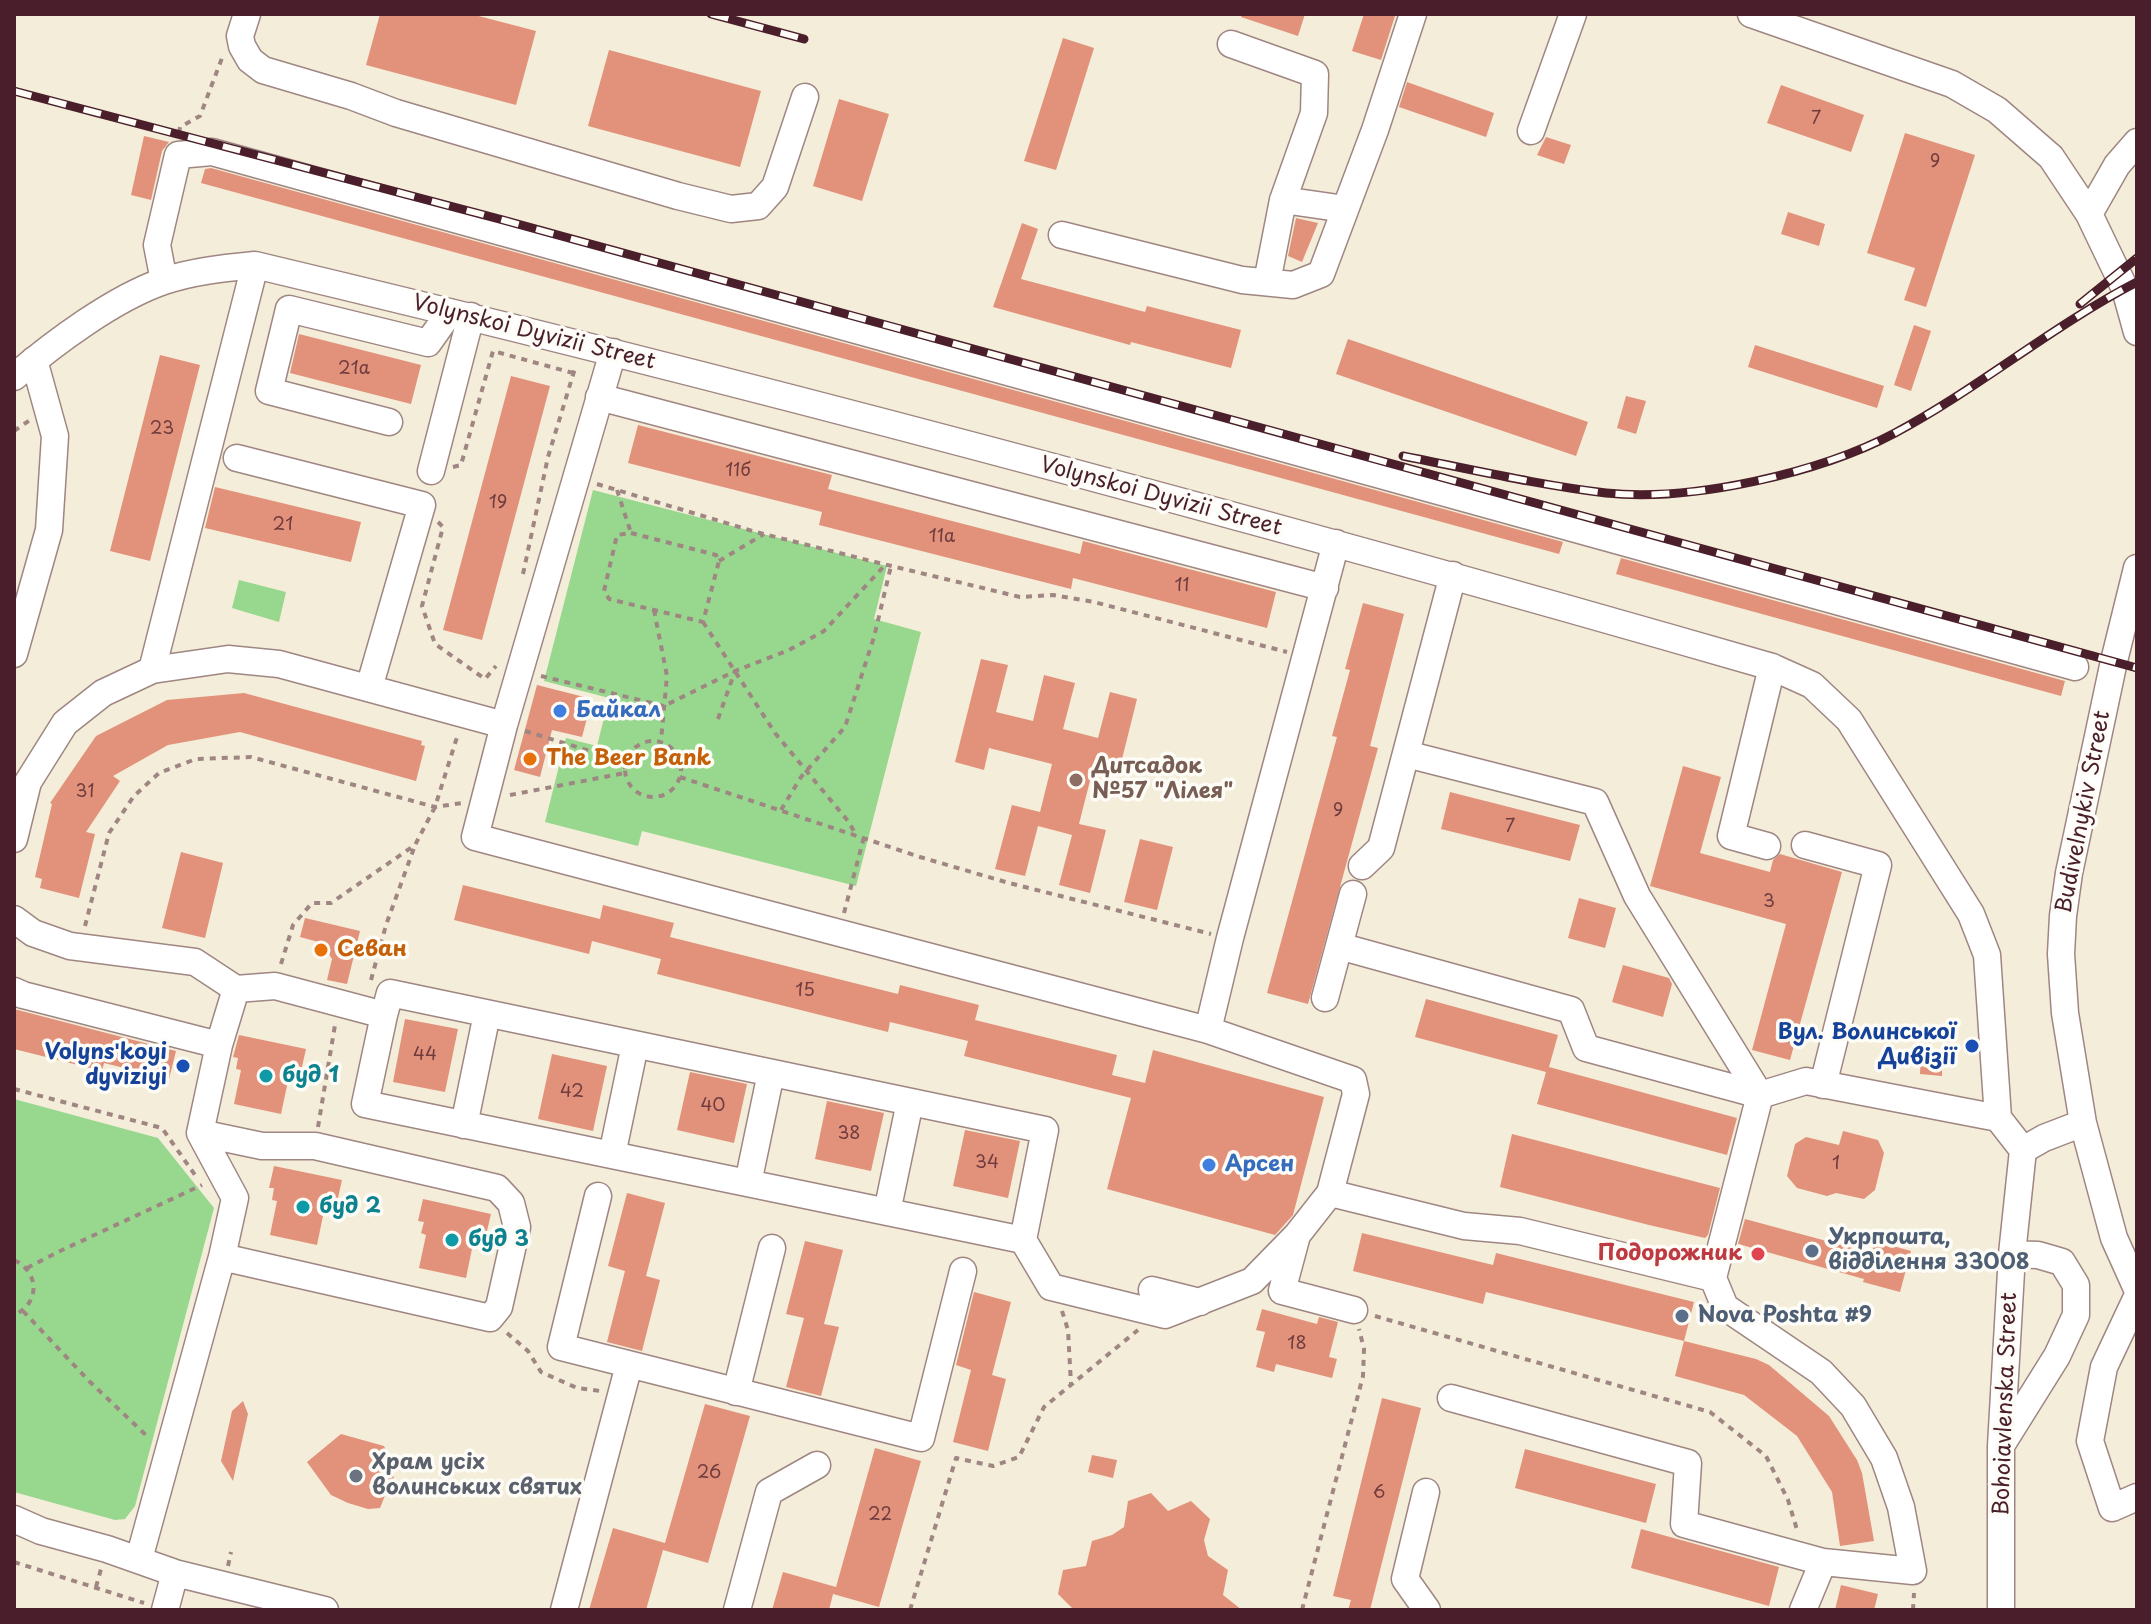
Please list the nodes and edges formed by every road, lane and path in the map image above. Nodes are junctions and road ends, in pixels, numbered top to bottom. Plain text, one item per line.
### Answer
1 (247, 14) edge
2 (1413, 14) edge
3 (1573, 14) edge
4 (1751, 14) edge
5 (1231, 44) dead end
6 (242, 46) junction
7 (805, 97) dead end
8 (1531, 131) dead end
9 (2137, 142) edge
10 (178, 155) junction
11 (1283, 200) junction
12 (1345, 209) junction
13 (2089, 214) junction
14 (1062, 235) dead end
15 (255, 265) junction
16 (164, 281) junction
17 (1267, 282) junction
18 (460, 314) junction
19 (2137, 332) edge
20 (582, 344) junction
21 (613, 352) junction
22 (24, 369) edge
23 (573, 373) junction
24 (599, 397) junction
25 (389, 422) dead end
26 (237, 458) dead end
27 (431, 471) joint
28 (576, 478) junction
29 (617, 489) junction
30 (631, 533) junction
31 (764, 534) junction
32 (1336, 543) junction
33 (719, 561) junction
34 (888, 565) junction
35 (2137, 568) edge
36 (1453, 575) junction
37 (522, 577) dead end
38 (1325, 588) junction
39 (422, 606) dead end
40 (654, 610) junction
41 (703, 622) junction
42 (14, 654) edge
43 (1306, 657) junction
44 (509, 664) junction
45 (1772, 667) junction
46 (2075, 667) dead end
47 (152, 670) junction
48 (735, 671) junction
49 (369, 688) junction
50 (664, 706) junction
51 (464, 714) junction
52 (718, 719) dead end
53 (504, 725) junction
54 (661, 741) junction
55 (1406, 754) junction
56 (626, 762) junction
57 (806, 772) junction
58 (625, 773) junction
59 (680, 777) junction
60 (485, 799) junction
61 (435, 807) junction
62 (781, 810) junction
63 (856, 835) junction
64 (864, 837) junction
65 (14, 839) edge
66 (415, 845) junction
67 (1805, 845) dead end
68 (1767, 846) dead end
69 (1362, 866) dead end
70 (1353, 894) dead end
71 (14, 919) edge
72 (839, 932) junction
73 (1230, 938) junction
74 (1339, 946) junction
75 (79, 948) junction
76 (275, 986) junction
77 (236, 989) junction
78 (14, 991) edge
79 (1325, 998) dead end
80 (362, 1008) junction
81 (487, 1014) junction
82 (1208, 1030) junction
83 (219, 1045) junction
84 (635, 1045) junction
85 (771, 1073) junction
86 (1823, 1085) junction
87 (14, 1089) edge
88 (1760, 1095) junction
89 (910, 1102) junction
90 (1998, 1118) junction
91 (2083, 1123) junction
92 (464, 1125) junction
93 (200, 1133) junction
94 (315, 1146) junction
95 (2023, 1150) junction
96 (612, 1155) junction
97 (748, 1183) junction
98 (1330, 1193) junction
99 (598, 1196) dead end
100 (887, 1212) junction
101 (1297, 1235) junction
102 (1023, 1240) junction
103 (772, 1248) dead end
104 (2012, 1254) junction
105 (222, 1257) junction
106 (14, 1260) edge
107 (27, 1268) junction
108 (963, 1271) dead end
109 (1713, 1278) junction
110 (1058, 1289) junction
111 (2137, 1289) edge
112 (2137, 1297) edge
113 (1153, 1301) junction
114 (1354, 1310) joint
115 (23, 1311) junction
116 (14, 1315) edge
117 (1364, 1349) dead end
118 (629, 1365) junction
119 (1071, 1384) junction
120 (736, 1392) junction
121 (1451, 1398) dead end
122 (157, 1445) dead end
123 (2001, 1446) junction
124 (817, 1465) dead end
125 (1426, 1492) dead end
126 (2137, 1497) edge
127 (14, 1519) edge
128 (139, 1559) junction
129 (1814, 1560) junction
130 (14, 1562) edge
131 (175, 1573) junction
132 (165, 1610) edge
133 (325, 1610) edge
134 (564, 1610) edge
135 (737, 1610) edge
136 (910, 1610) edge
137 (1302, 1610) edge
138 (1427, 1610) edge
139 (1803, 1610) edge
140 (2001, 1610) edge

1 - 6 street
2 - 12 street
3 - 8 street
4 - 13 street
5 - 11 street
6 - 7 street
6 - 10 path
9 - 13 street
10 - 16 street
10 - 46 street
11 - 12 street
11 - 17 street
12 - 17 street
13 - 19 street
14 - 17 street
15 - 16 street, Volynskoi Dyvizii Street
15 - 18 street, Volynskoi Dyvizii Street
15 - 47 street
16 - 22 street, Volynskoi Dyvizii Street
18 - 20 street, Volynskoi Dyvizii Street
18 - 25 street
18 - 27 street
20 - 21 street, Volynskoi Dyvizii Street
20 - 23 path
21 - 24 street
21 - 32 street, Volynskoi Dyvizii Street
22 - 42 street
23 - 27 path
23 - 37 path
24 - 28 street
24 - 38 street
26 - 49 street
28 - 29 path
28 - 44 street
29 - 30 path
29 - 31 path
30 - 33 path
30 - 40 path
31 - 33 path
31 - 34 path
32 - 36 street, Volynskoi Dyvizii Street
32 - 38 street
33 - 41 path
34 - 43 path
34 - 48 path
34 - 57 path
35 - 91 street, Budivelnykiv Street
36 - 45 street, Volynskoi Dyvizii Street
36 - 55 street
38 - 43 street
39 - 44 path
40 - 41 path
40 - 50 path
41 - 48 path
43 - 73 street
44 - 50 path
44 - 53 street
45 - 68 street
45 - 90 street, Volynskoi Dyvizii Street
47 - 49 street
47 - 65 street
48 - 50 path
48 - 52 path
48 - 57 path
49 - 51 street
50 - 54 path
51 - 53 street
51 - 61 path
53 - 56 path
53 - 60 street
54 - 56 path
54 - 59 path
55 - 69 street
55 - 88 street
56 - 58 path
57 - 62 path
57 - 63 path
58 - 59 path
58 - 60 path
59 - 62 path
60 - 61 path
60 - 72 street
61 - 66 path
61 - 75 path
62 - 63 path
63 - 64 path
64 - 72 path
64 - 73 path
66 - 76 path
66 - 80 path
67 - 86 street
70 - 74 street
71 - 75 street
72 - 82 street
73 - 82 street
74 - 79 street
74 - 88 street
75 - 77 street
76 - 77 street
76 - 80 street
77 - 83 street
78 - 83 street
80 - 81 street
80 - 92 street
80 - 94 path
81 - 84 street
81 - 92 street
82 - 98 street
83 - 93 street
84 - 85 street
84 - 96 street
85 - 89 street
85 - 97 street
86 - 88 street
86 - 90 street
87 - 107 path
88 - 109 street
89 - 100 street
89 - 102 street
90 - 95 street
91 - 95 street
91 - 111 street, Budivelnykiv Street
92 - 96 street
93 - 94 street
93 - 105 street
94 - 105 street
95 - 104 street, Bohoiavlenska Street
96 - 97 street
97 - 100 street
98 - 101 street
98 - 109 street
99 - 118 street
100 - 102 street
101 - 113 street
101 - 114 street
102 - 110 street
103 - 120 street
104 - 123 street, Bohoiavlenska Street
104 - 123 street
105 - 128 street
106 - 107 path
107 - 115 path
108 - 120 street
109 - 129 street
110 - 113 street
110 - 119 path
112 - 126 street
113 - 119 path
114 - 129 path
115 - 116 path
115 - 122 path
117 - 137 path
118 - 120 street
118 - 134 street
119 - 136 path
121 - 129 street
123 - 140 street, Bohoiavlenska Street
124 - 135 street
125 - 138 street
127 - 128 street
128 - 131 street
129 - 139 street
130 - 132 path
131 - 132 street
131 - 133 street

